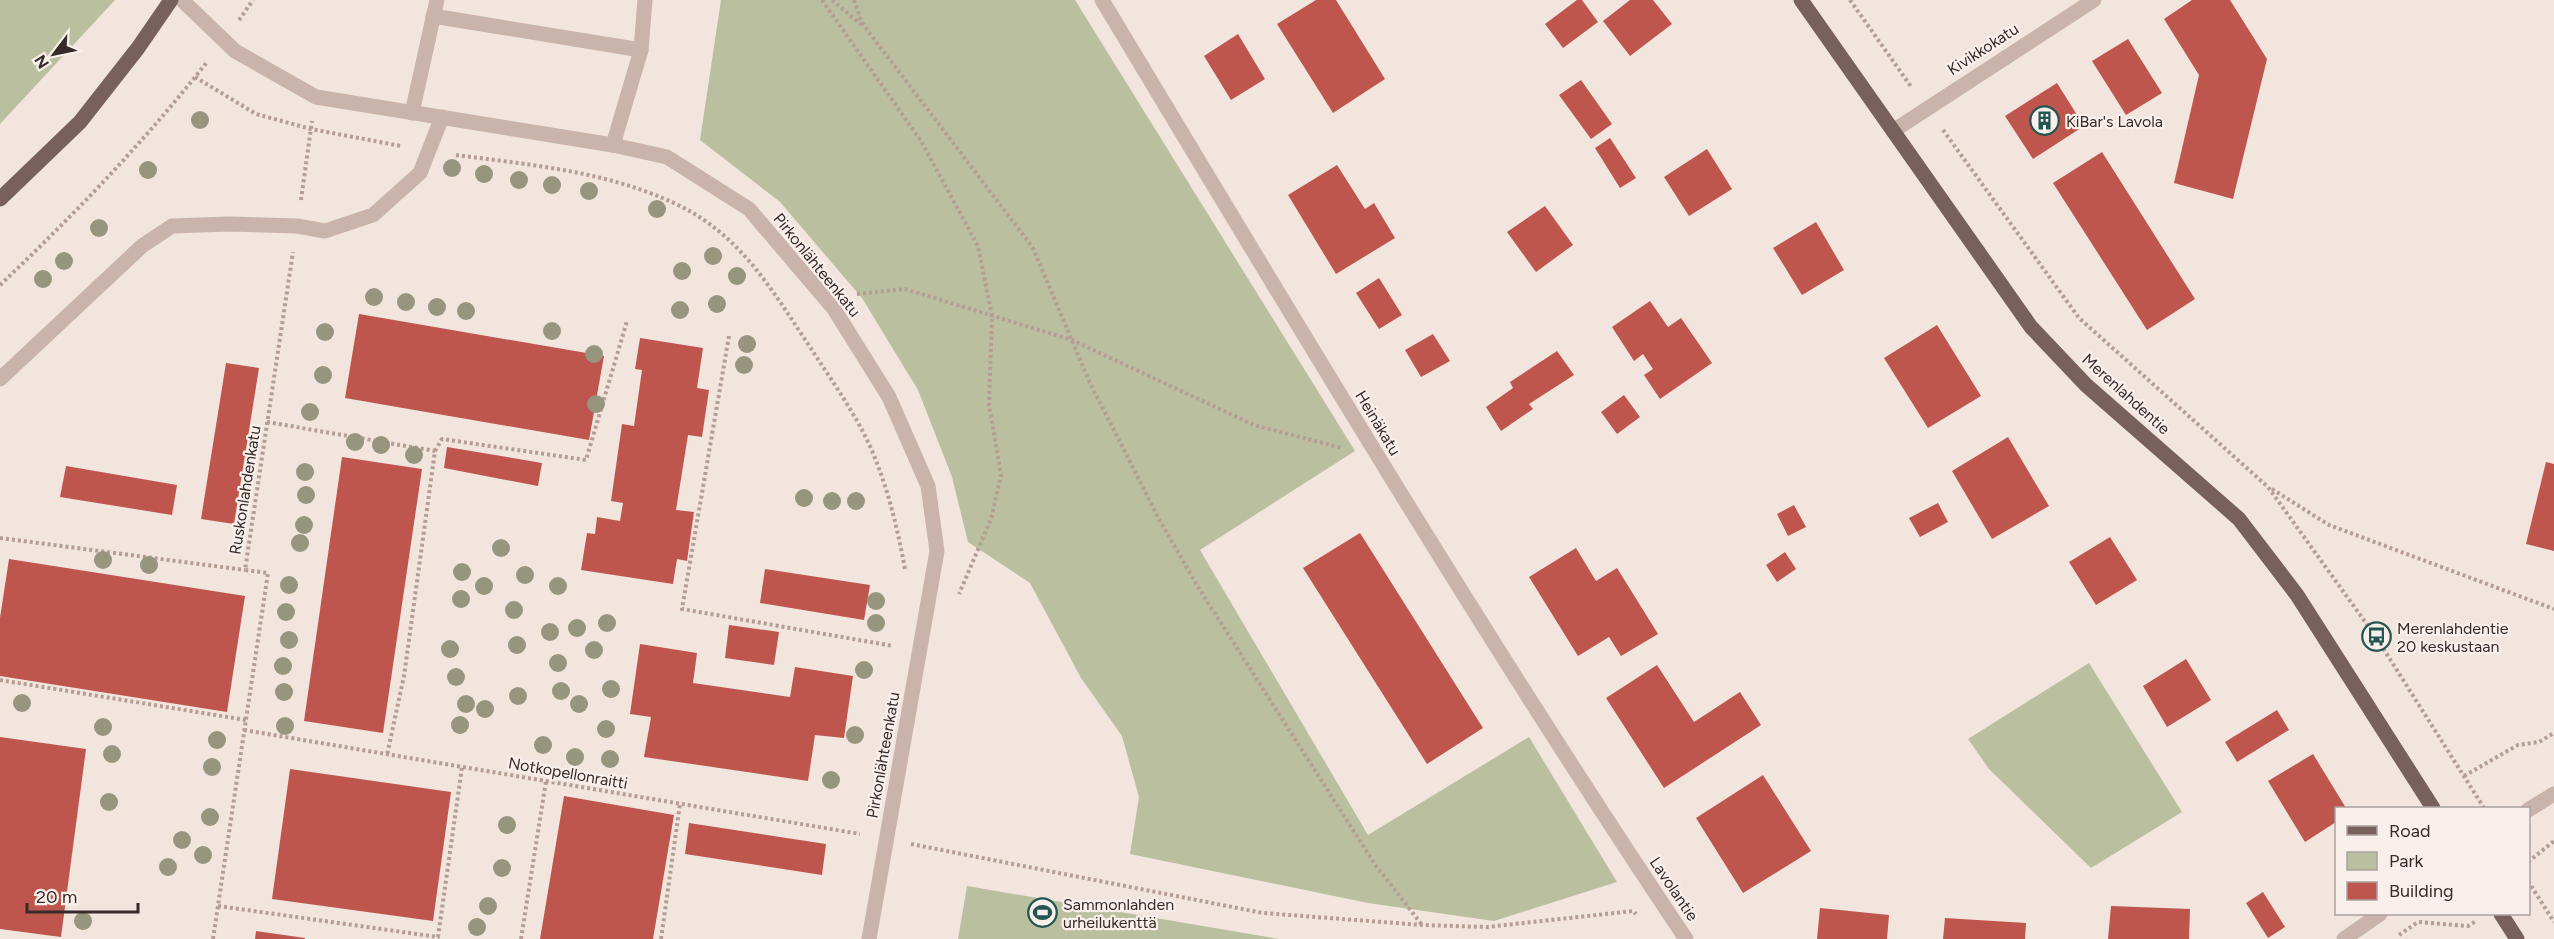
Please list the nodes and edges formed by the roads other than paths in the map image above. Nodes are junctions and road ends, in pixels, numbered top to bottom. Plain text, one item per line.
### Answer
1 (171, 0) edge
2 (182, 0) edge
3 (437, 0) edge
4 (645, 0) edge
5 (1102, 0) edge
6 (1801, 0) edge
7 (2094, 0) edge
8 (433, 16) junction
9 (641, 50) junction
10 (412, 113) junction
11 (442, 117) junction
12 (1893, 131) junction
13 (613, 145) junction
14 (0, 199) edge
15 (0, 379) edge
16 (2554, 794) edge
17 (2432, 807) edge
18 (2530, 809) edge
19 (1632, 859) joint
20 (2379, 915) edge
21 (2502, 915) edge
22 (869, 939) edge
23 (1686, 939) edge
24 (2344, 939) edge
25 (2517, 939) edge

1 - 14 main road
2 - 10 street, Pirkonlähteenkatu
3 - 8 street
4 - 9 street
5 - 19 street, Heinäkatu
6 - 12 main road, Merenlahdentie
7 - 12 street, Kivikkokatu
8 - 9 street
8 - 10 street
9 - 13 street
10 - 11 street, Pirkonlähteenkatu
11 - 13 street, Pirkonlähteenkatu
11 - 15 street
12 - 17 main road, Merenlahdentie
13 - 22 street, Pirkonlähteenkatu
16 - 18 street
19 - 23 street, Lavolantie
20 - 24 street
21 - 25 main road

